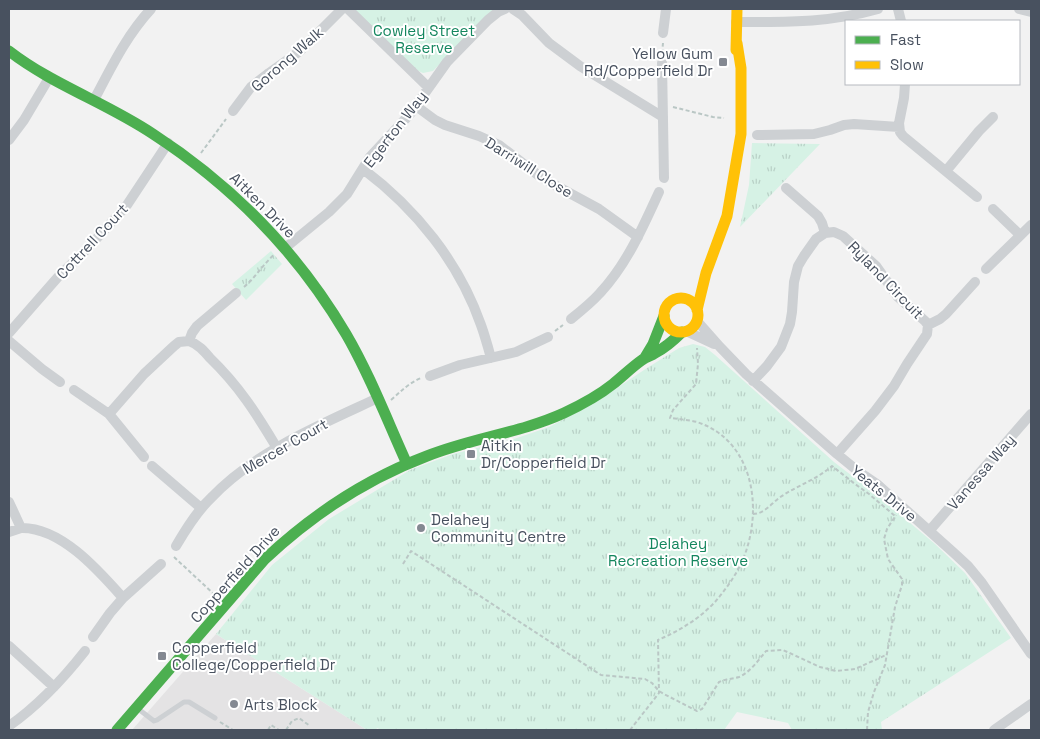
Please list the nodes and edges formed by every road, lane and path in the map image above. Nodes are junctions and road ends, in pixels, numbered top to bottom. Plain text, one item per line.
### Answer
1 (151, 9) edge
2 (342, 9) edge
3 (348, 9) edge
4 (505, 9) edge
5 (513, 9) edge
6 (666, 9) edge
7 (736, 9) edge
8 (878, 9) edge
9 (1018, 9) edge
10 (1031, 12) edge
11 (736, 22) junction
12 (663, 33) joint
13 (9, 51) edge
14 (662, 63) joint
15 (49, 78) junction
16 (905, 85) edge
17 (428, 87) junction
18 (94, 100) junction
19 (663, 105) junction
20 (416, 106) junction
21 (233, 111) joint
22 (663, 117) junction
23 (993, 117) dead end
24 (724, 118) dead end
25 (899, 127) junction
26 (757, 135) dead end
27 (9, 140) edge
28 (168, 143) junction
29 (201, 153) dead end
30 (363, 169) junction
31 (946, 171) junction
32 (664, 178) dead end
33 (786, 188) dead end
34 (659, 192) dead end
35 (977, 197) dead end
36 (993, 209) dead end
37 (1031, 225) edge
38 (825, 233) junction
39 (1020, 235) junction
40 (638, 237) junction
41 (286, 248) junction
42 (986, 269) dead end
43 (706, 273) junction
44 (975, 282) dead end
45 (236, 293) joint
46 (683, 298) junction
47 (697, 315) junction
48 (664, 316) junction
49 (571, 319) joint
50 (928, 325) junction
51 (684, 331) junction
52 (9, 333) edge
53 (548, 337) joint
54 (701, 338) junction
55 (9, 341) edge
56 (189, 341) junction
57 (720, 347) junction
58 (491, 358) junction
59 (643, 360) junction
60 (430, 376) joint
61 (754, 381) junction
62 (60, 382) dead end
63 (74, 390) dead end
64 (378, 398) junction
65 (392, 400) dead end
66 (109, 414) junction
67 (1031, 414) edge
68 (276, 448) junction
69 (838, 454) junction
70 (144, 457) dead end
71 (407, 464) junction
72 (152, 466) dead end
73 (9, 502) edge
74 (902, 507) junction
75 (201, 508) junction
76 (753, 514) junction
77 (895, 516) junction
78 (22, 528) junction
79 (930, 530) junction
80 (9, 532) edge
81 (176, 546) joint
82 (161, 564) dead end
83 (403, 564) dead end
84 (123, 598) junction
85 (223, 609) junction
86 (93, 637) dead end
87 (9, 646) edge
88 (85, 651) dead end
89 (1031, 654) edge
90 (886, 655) junction
91 (54, 687) junction
92 (659, 691) junction
93 (1031, 704) edge
94 (137, 707) junction
95 (215, 718) dead end
96 (9, 726) edge
97 (310, 726) dead end
98 (117, 730) edge
99 (268, 730) edge
100 (279, 730) edge
101 (286, 730) edge
102 (630, 730) edge
103 (867, 730) edge
104 (994, 730) edge

1 - 18 street
2 - 21 street, Gorong Walk
3 - 17 street
4 - 17 street, Egerton Way
5 - 22 street
6 - 12 street
7 - 11 street
8 - 11 street
9 - 10 street
11 - 43 street
12 - 14 path
13 - 15 street, Aitken Drive
14 - 19 street
15 - 18 street, Aitken Drive
15 - 27 street
16 - 25 street
17 - 20 street, Egerton Way
18 - 28 street, Aitken Drive
19 - 22 street
19 - 24 path
20 - 30 street, Egerton Way
20 - 40 street, Darriwill Close
21 - 29 path
22 - 32 street
23 - 31 street
25 - 26 street
25 - 31 street
28 - 41 street, Aitken Drive
28 - 52 street, Cottrell Court
30 - 41 street, Egerton Way
30 - 58 street
31 - 35 street
33 - 38 street
34 - 40 street
36 - 39 street
37 - 39 street
38 - 50 street, Ryland Circuit
38 - 61 street
39 - 42 street
40 - 49 street
41 - 45 path
41 - 64 street, Aitken Drive
43 - 46 street
43 - 47 street
44 - 50 street
45 - 56 street
46 - 47 street
46 - 48 street
47 - 51 street
47 - 57 street, Yeats Drive
48 - 51 street
48 - 59 street, Copperfield Drive
49 - 53 path
50 - 69 street, Ryland Circuit
51 - 54 street, Yeats Drive
51 - 59 street, Copperfield Drive
53 - 58 street
54 - 57 street, Yeats Drive
54 - 76 path
55 - 62 street
56 - 66 street
56 - 68 street
57 - 61 street, Yeats Drive
58 - 60 street
59 - 71 street, Copperfield Drive
60 - 65 path
61 - 69 street, Yeats Drive
63 - 66 street
64 - 68 street, Mercer Court
64 - 71 street, Aitken Drive
66 - 70 street
67 - 79 street, Vanessa Way
68 - 75 street, Mercer Court
69 - 74 street, Yeats Drive
71 - 85 street, Copperfield Drive
72 - 75 street
73 - 78 street
74 - 77 path
74 - 79 street, Yeats Drive
75 - 81 street, Mercer Court
76 - 77 path
76 - 92 path
77 - 90 path
78 - 80 street
78 - 84 street
79 - 89 street, Yeats Drive
81 - 85 path
82 - 84 street
83 - 92 path
84 - 86 street
85 - 94 street, Copperfield Drive
87 - 91 street
88 - 91 street
90 - 92 path
90 - 103 path
91 - 96 street
92 - 102 path
93 - 104 street
94 - 95 lane
94 - 98 street, Copperfield Drive
97 - 101 path
99 - 100 path

